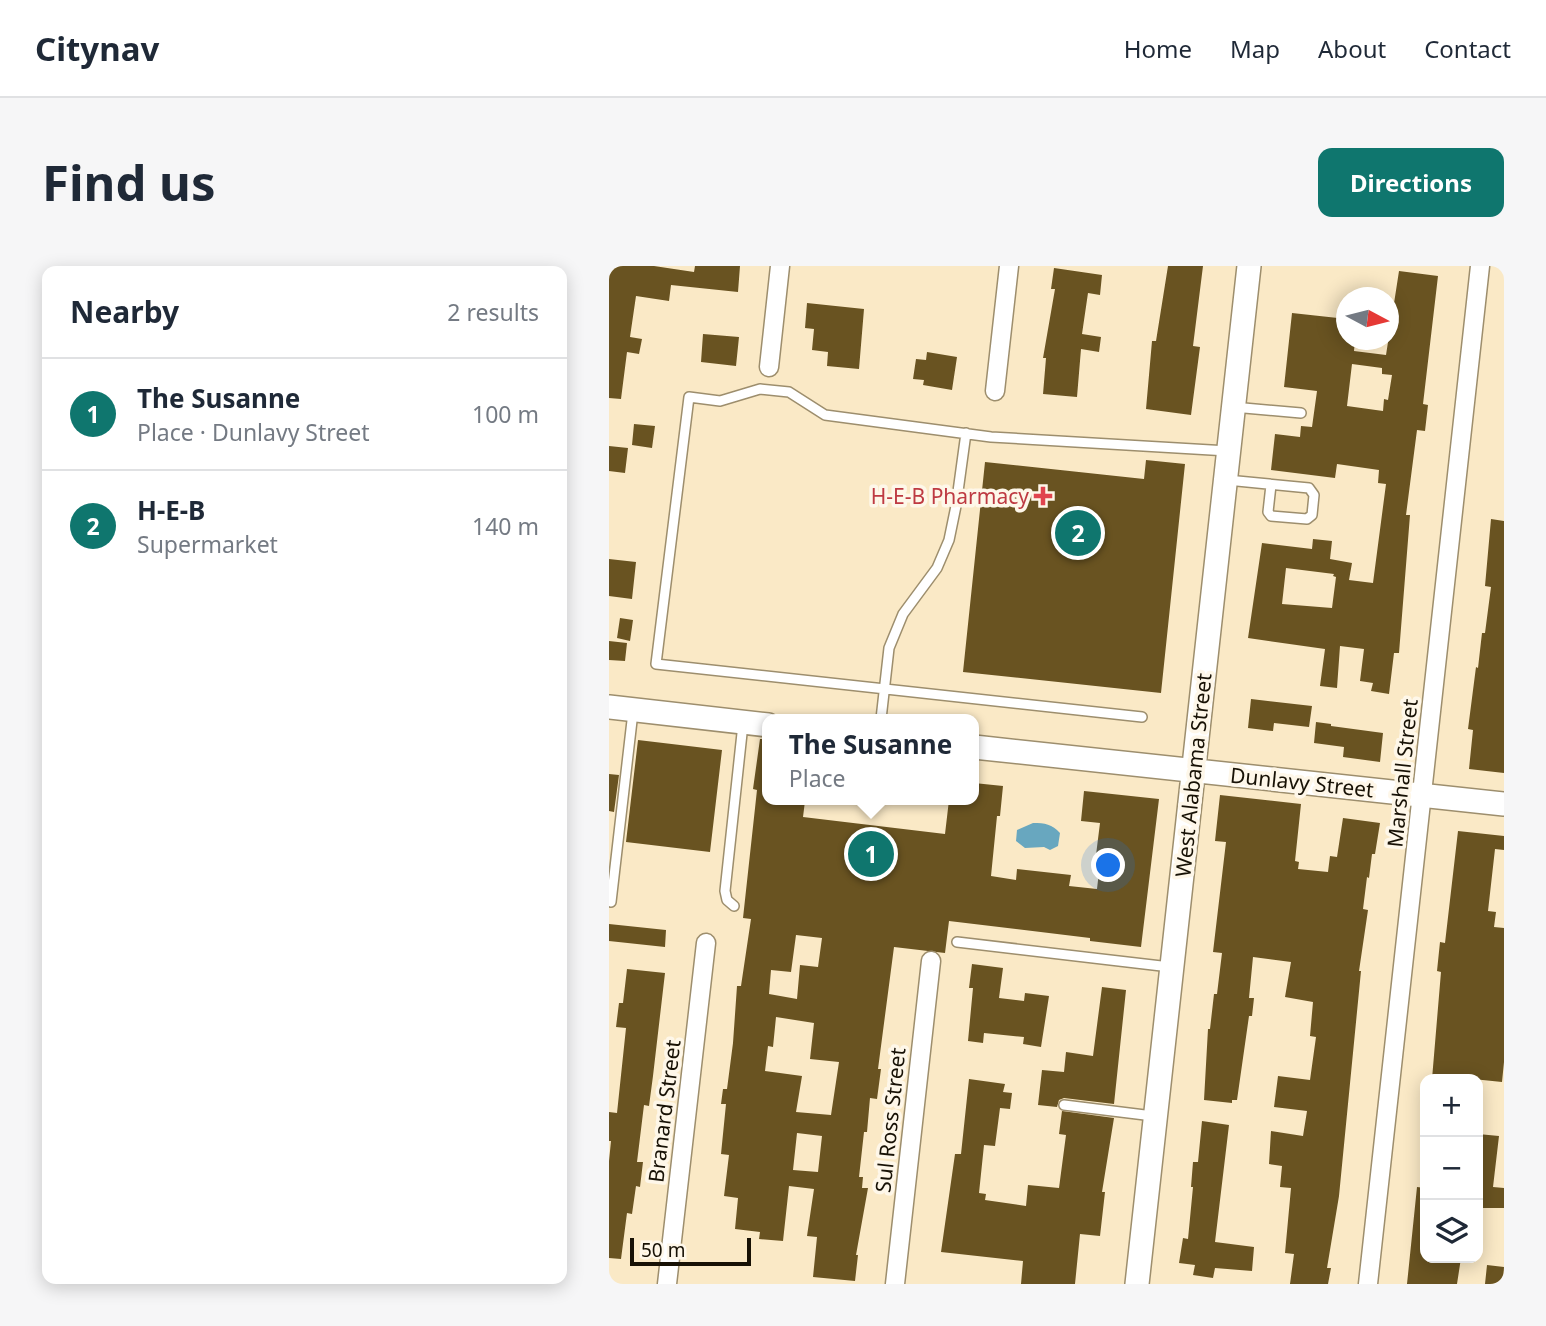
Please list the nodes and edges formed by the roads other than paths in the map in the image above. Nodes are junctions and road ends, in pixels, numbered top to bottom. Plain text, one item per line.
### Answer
1 (780, 266) edge
2 (1009, 266) edge
3 (1249, 266) edge
4 (1480, 266) edge
5 (769, 367) dead end
6 (995, 391) dead end
7 (1233, 407) junction
8 (1301, 413) dead end
9 (966, 433) junction
10 (1229, 451) junction
11 (1226, 480) junction
12 (1271, 485) junction
13 (884, 688) junction
14 (609, 707) edge
15 (633, 710) junction
16 (881, 714) edge
17 (1142, 717) dead end
18 (743, 722) junction
19 (762, 724) edge
20 (979, 748) edge
21 (1193, 770) junction
22 (1422, 795) junction
23 (1504, 804) edge
24 (611, 902) dead end
25 (734, 906) dead end
26 (957, 942) dead end
27 (706, 943) dead end
28 (931, 961) dead end
29 (1172, 967) junction
30 (1064, 1105) dead end
31 (1155, 1116) junction
32 (667, 1284) edge
33 (895, 1284) edge
34 (1137, 1284) edge
35 (1368, 1284) edge

1 - 5 street
2 - 6 street
3 - 7 street, West Alabama Street
4 - 22 street, Marshall Street
7 - 8 lane
7 - 10 street, West Alabama Street
9 - 10 lane
9 - 13 lane
9 - 13 lane
10 - 11 street, West Alabama Street
11 - 12 lane
11 - 21 street, West Alabama Street
12 - 12 lane
13 - 16 lane
13 - 17 lane
14 - 15 street
15 - 18 street
15 - 24 lane
18 - 19 street
18 - 25 lane
20 - 21 street, Dunlavy Street
21 - 22 street, Dunlavy Street
21 - 29 street, West Alabama Street
22 - 23 street, Dunlavy Street
22 - 35 street, Marshall Street
26 - 29 lane
27 - 32 street, Branard Street
28 - 33 street, Sul Ross Street
29 - 31 street, West Alabama Street
30 - 31 lane
31 - 34 street, West Alabama Street

